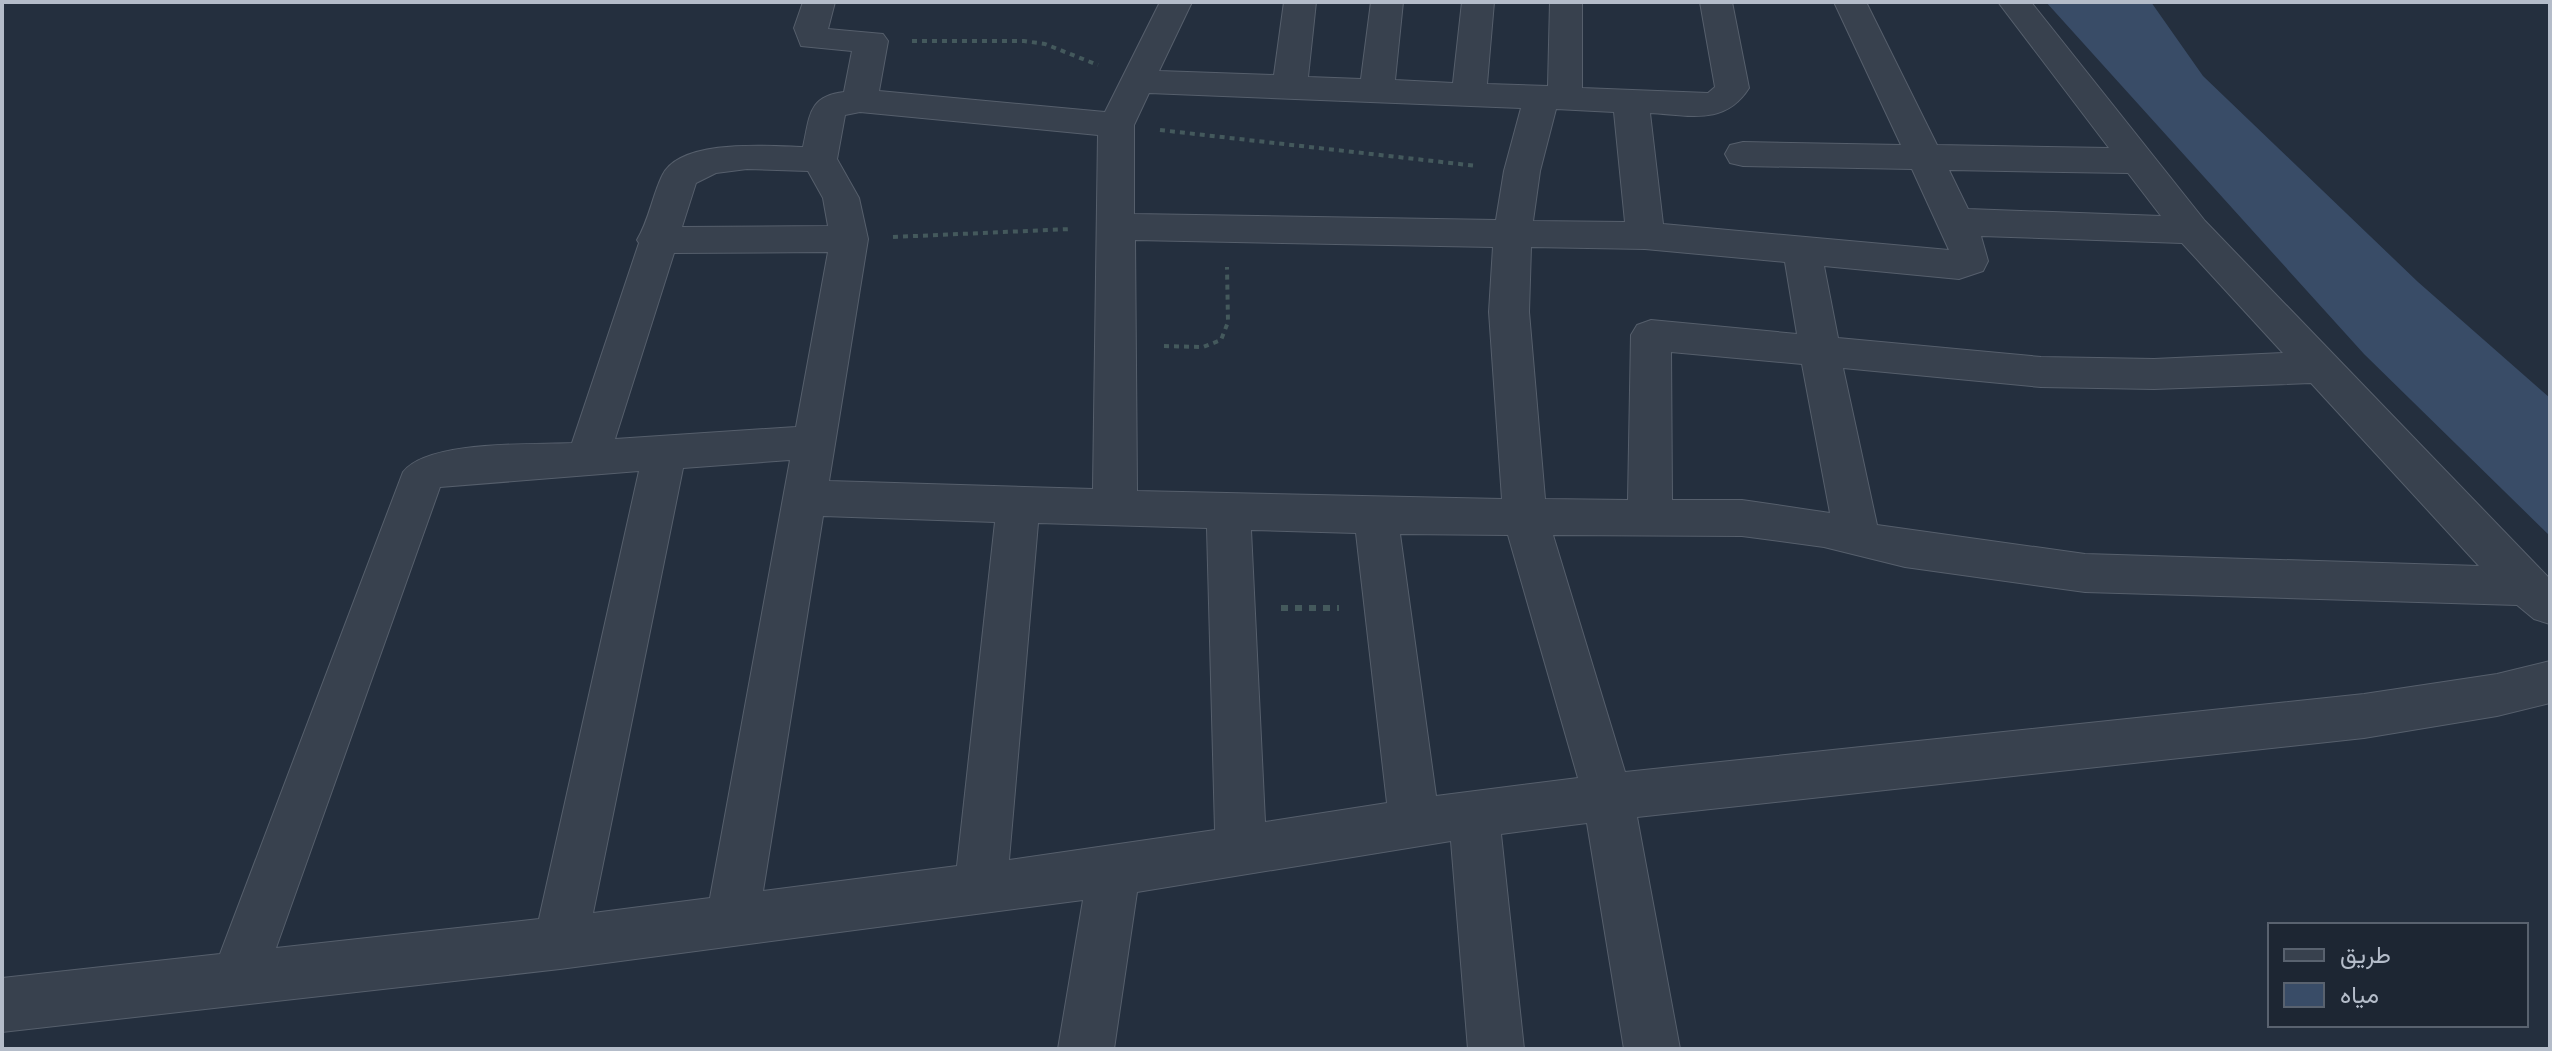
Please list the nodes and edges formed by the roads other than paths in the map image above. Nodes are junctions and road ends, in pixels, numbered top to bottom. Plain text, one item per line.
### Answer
1 (819, 2) edge
2 (1176, 2) edge
3 (1300, 2) edge
4 (1387, 2) edge
5 (1478, 2) edge
6 (1566, 2) edge
7 (1716, 2) edge
8 (1850, 2) edge
9 (2014, 2) edge
10 (1135, 81) junction
11 (1290, 87) junction
12 (1377, 92) junction
13 (1469, 95) junction
14 (1553, 99) junction
15 (860, 101) junction
16 (1631, 103) junction
17 (1116, 125) junction
18 (1743, 154) dead end
19 (1926, 158) junction
20 (819, 159) junction
21 (2141, 161) junction
22 (1956, 222) junction
23 (1115, 227) junction
24 (2192, 230) junction
25 (1513, 231) junction
26 (1645, 236) junction
27 (849, 239) junction
28 (656, 240) junction
29 (1802, 248) junction
30 (1821, 353) junction
31 (2319, 367) junction
32 (814, 442) junction
33 (665, 450) junction
34 (588, 457) junction
35 (804, 498) junction
36 (1018, 506) junction
37 (1115, 508) junction
38 (1228, 512) junction
39 (1650, 515) junction
40 (1376, 516) junction
41 (1525, 516) junction
42 (1858, 540) junction
43 (2538, 596) edge
44 (2550, 682) edge
45 (1608, 797) junction
46 (1474, 814) junction
47 (1414, 822) junction
48 (1241, 850) junction
49 (1114, 871) junction
50 (981, 888) junction
51 (732, 921) junction
52 (560, 943) junction
53 (238, 979) junction
54 (2, 1005) edge
55 (1086, 1049) edge
56 (1496, 1049) edge
57 (1652, 1049) edge

1 - 15 street
2 - 10 street
3 - 11 street
4 - 12 street
5 - 13 street
6 - 14 street
7 - 16 street
8 - 19 street
9 - 21 street
10 - 11 street
10 - 17 street
11 - 12 street
12 - 13 street
13 - 14 street
14 - 16 street
14 - 25 street
15 - 17 street
15 - 20 street
16 - 26 street
17 - 23 street
18 - 19 street
19 - 21 street
19 - 22 street
20 - 27 street
20 - 28 street
21 - 24 street
22 - 24 street
22 - 29 street
23 - 25 street
23 - 37 street
24 - 31 street
25 - 26 street
25 - 41 street
26 - 29 street
27 - 28 street
27 - 32 street
28 - 34 street
29 - 30 street
30 - 31 street
30 - 39 street
30 - 42 street
31 - 43 street
32 - 33 street
32 - 35 street
33 - 34 street
33 - 52 street
34 - 53 street
35 - 36 street
35 - 51 street
36 - 37 street
36 - 50 street
37 - 38 street
38 - 40 street
38 - 48 street
39 - 41 street
39 - 42 street
40 - 41 street
40 - 47 street
41 - 45 street
42 - 43 street
44 - 45 street
45 - 46 street
45 - 57 street
46 - 47 street
46 - 56 street
47 - 48 street
48 - 49 street
49 - 50 street
49 - 55 street
50 - 51 street
51 - 52 street
52 - 53 street
53 - 54 street

